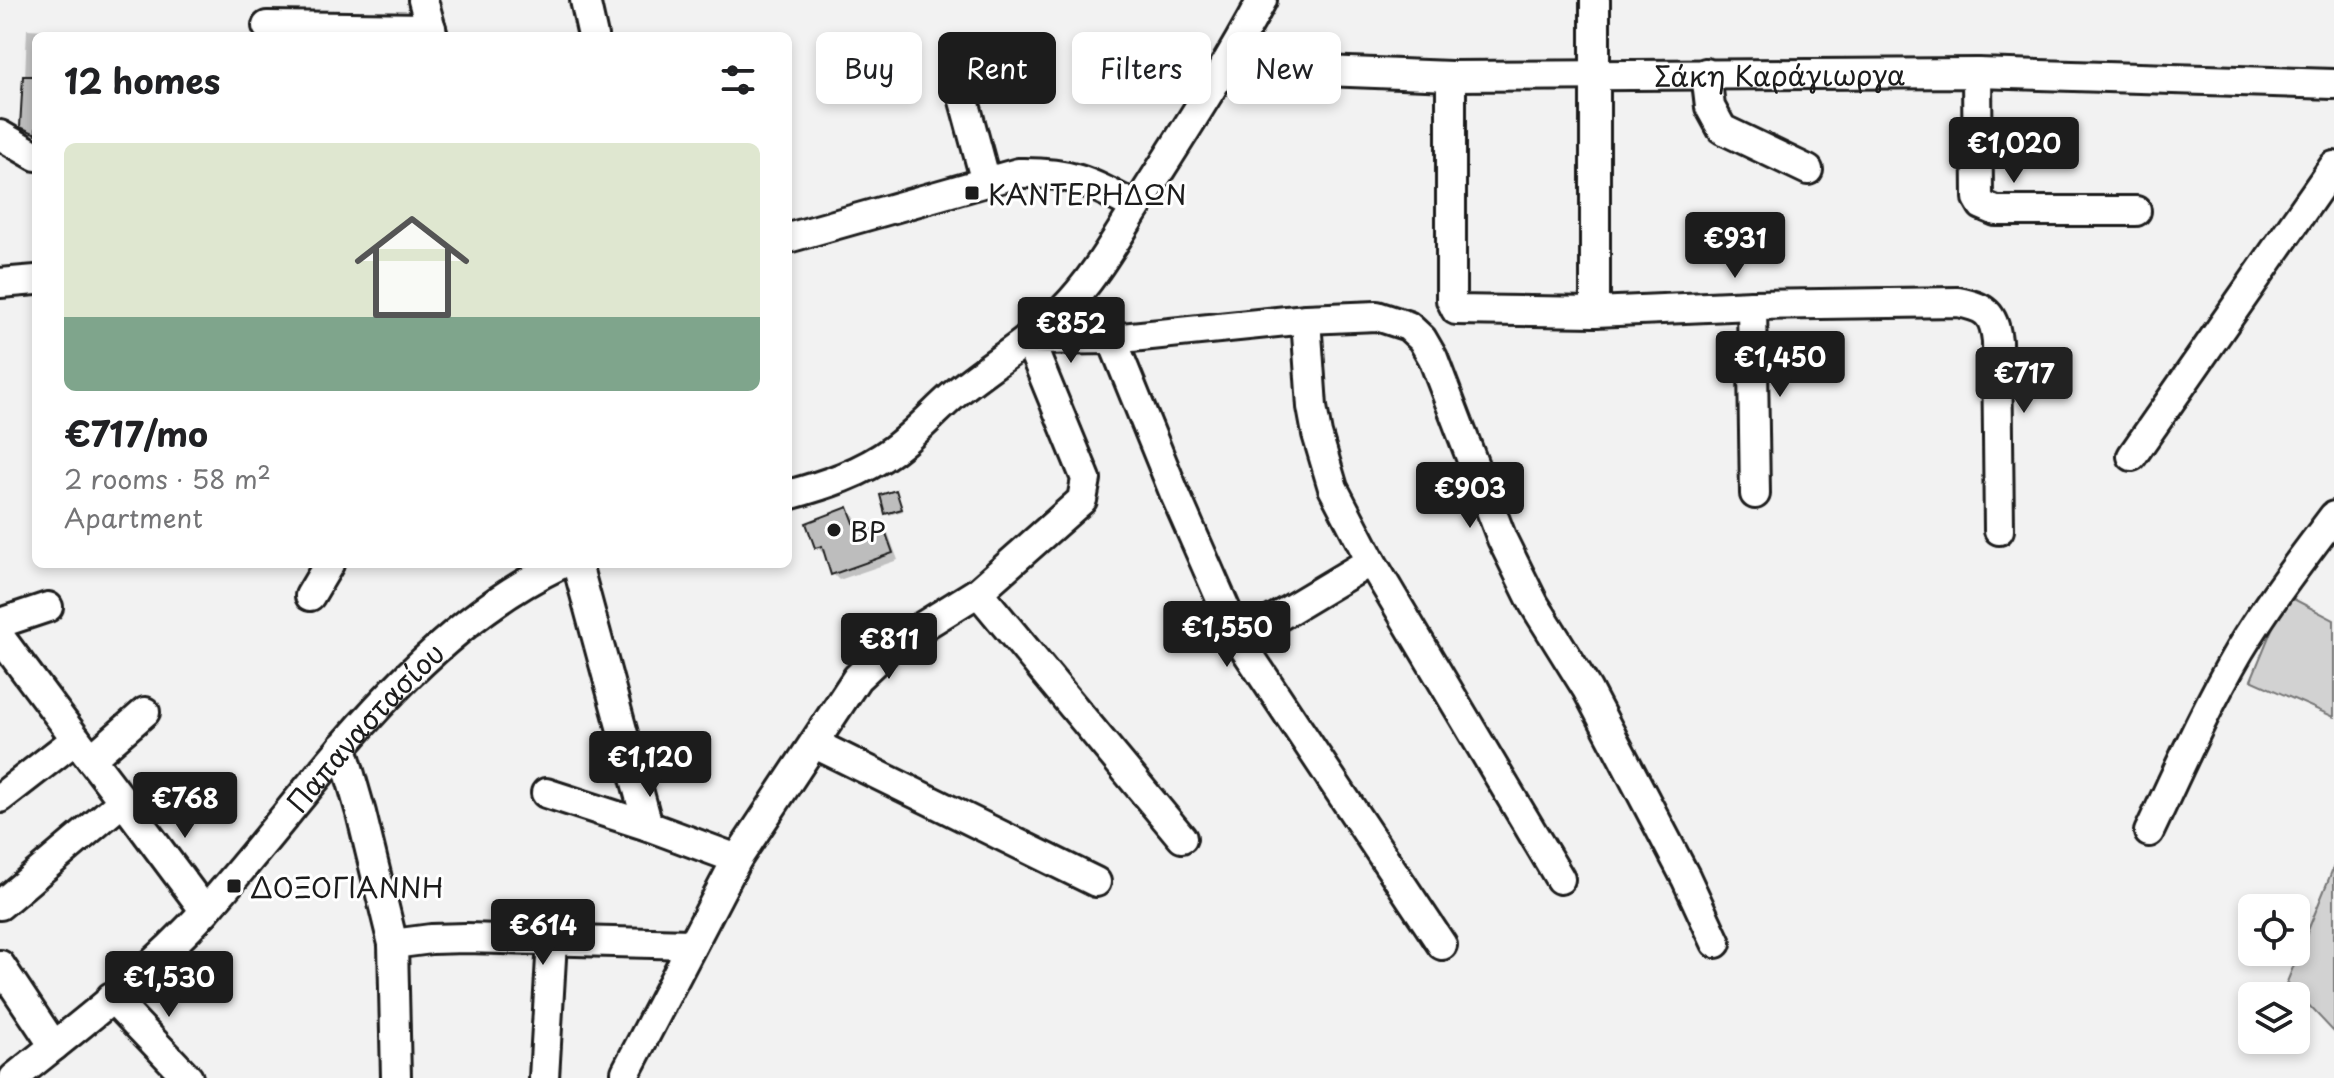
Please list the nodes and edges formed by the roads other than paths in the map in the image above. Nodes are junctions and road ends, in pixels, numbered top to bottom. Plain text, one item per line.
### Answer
1 (423, 0) edge
2 (585, 0) edge
3 (1262, 0) edge
4 (1595, 0) edge
5 (268, 21) edge
6 (432, 32) edge
7 (592, 32) edge
8 (1226, 67) junction
9 (1706, 73) junction
10 (1977, 73) junction
11 (1594, 74) junction
12 (1451, 76) junction
13 (2334, 84) edge
14 (965, 104) edge
15 (0, 135) edge
16 (32, 154) edge
17 (2334, 166) edge
18 (1808, 170) dead end
19 (986, 182) junction
20 (1136, 207) junction
21 (2136, 211) dead end
22 (792, 237) edge
23 (32, 280) edge
24 (0, 283) edge
25 (1752, 305) junction
26 (1595, 312) junction
27 (1306, 319) junction
28 (1112, 339) junction
29 (1029, 340) junction
30 (2132, 456) dead end
31 (792, 494) edge
32 (1755, 494) dead end
33 (2334, 516) edge
34 (1999, 530) dead end
35 (1371, 561) junction
36 (327, 568) edge
37 (554, 568) edge
38 (578, 568) edge
39 (978, 592) junction
40 (310, 596) dead end
41 (48, 607) dead end
42 (0, 623) edge
43 (0, 637) edge
44 (1239, 640) junction
45 (145, 712) dead end
46 (815, 744) junction
47 (342, 747) junction
48 (84, 749) junction
49 (546, 793) dead end
50 (0, 798) edge
51 (123, 801) junction
52 (648, 826) junction
53 (2149, 832) dead end
54 (1182, 838) dead end
55 (737, 859) junction
56 (1560, 879) dead end
57 (1096, 882) dead end
58 (0, 905) edge
59 (205, 911) junction
60 (552, 941) junction
61 (1716, 943) dead end
62 (393, 944) junction
63 (690, 944) junction
64 (1442, 945) dead end
65 (0, 965) edge
66 (111, 997) junction
67 (54, 1046) junction
68 (626, 1072) dead end
69 (14, 1078) edge
70 (188, 1078) edge
71 (396, 1078) edge
72 (544, 1078) edge

1 - 6 street
2 - 7 street
3 - 8 street
4 - 11 street
5 - 6 street
8 - 12 street, Σάκη Καράγιωργα
8 - 20 street
9 - 10 street, Σάκη Καράγιωργα
9 - 11 street, Σάκη Καράγιωργα
9 - 18 street
10 - 13 street, Σάκη Καράγιωργα
10 - 21 street
11 - 12 street, Σάκη Καράγιωργα
11 - 26 street
12 - 26 street
14 - 19 street
15 - 16 street
17 - 30 street
19 - 20 street
19 - 22 street
20 - 29 street
23 - 24 street
25 - 26 street
25 - 32 street
25 - 34 street
27 - 28 street
27 - 35 street
27 - 61 street
28 - 29 street
28 - 44 street
29 - 31 street
29 - 39 street
33 - 53 street
35 - 44 street
35 - 56 street
36 - 40 street
37 - 47 street, Παπαναστασίου
38 - 52 street
39 - 46 street
39 - 54 street
41 - 42 street
43 - 48 street
44 - 64 street
45 - 48 street
46 - 55 street
46 - 57 street
47 - 59 street, Παπαναστασίου
47 - 62 street
48 - 50 street
48 - 51 street
49 - 52 street
51 - 58 street
51 - 59 street
52 - 55 street
55 - 63 street
59 - 66 street, Παπαναστασίου
60 - 62 street
60 - 63 street
60 - 72 street
62 - 71 street
63 - 68 street
65 - 67 street
66 - 67 street, Παπαναστασίου
66 - 70 street
67 - 69 street, Παπαναστασίου

